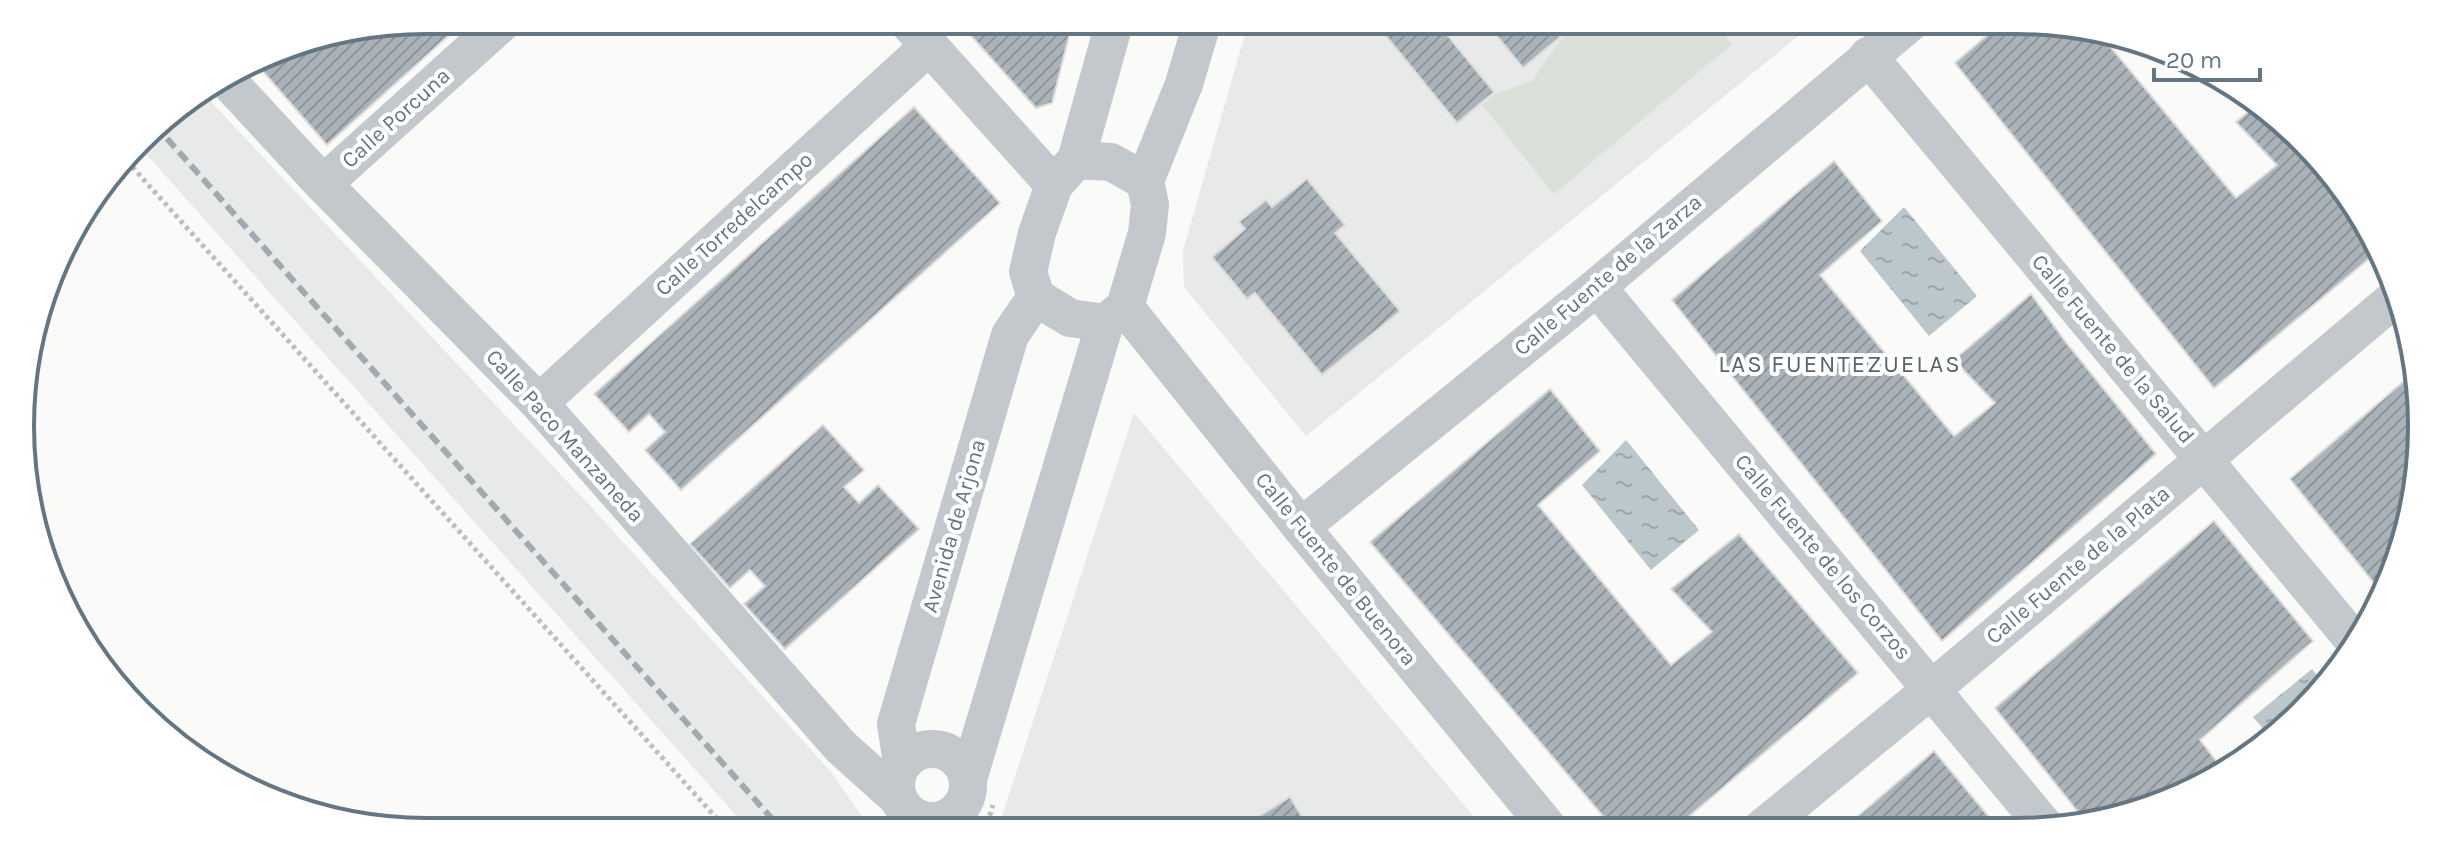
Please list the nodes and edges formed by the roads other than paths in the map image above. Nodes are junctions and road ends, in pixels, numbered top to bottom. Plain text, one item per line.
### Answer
1 (489, 34) edge
2 (917, 34) edge
3 (919, 34) edge
4 (1110, 34) edge
5 (1199, 34) edge
6 (1896, 34) edge
7 (1868, 56) junction
8 (232, 86) edge
9 (1065, 173) junction
10 (1145, 181) junction
11 (323, 184) junction
12 (1597, 287) junction
13 (1036, 297) junction
14 (2388, 304) edge
15 (1115, 315) junction
16 (539, 403) junction
17 (2204, 459) junction
18 (1301, 527) junction
19 (2348, 634) edge
20 (1932, 689) junction
21 (968, 779) junction
22 (900, 781) junction
23 (2037, 817) edge
24 (918, 818) edge
25 (947, 818) edge
26 (1540, 818) edge
27 (1774, 818) edge

1 - 11 street, Calle Porcuna
2 - 16 street, Calle Torredelcampo
3 - 9 street
4 - 9 street
5 - 10 street
6 - 7 street, Calle Fuente de la Zarza
7 - 12 street, Calle Fuente de la Zarza
7 - 17 street, Calle Fuente de la Salud
8 - 11 street, Calle Paco Manzaneda
9 - 10 street
9 - 13 street
10 - 15 street
11 - 16 street, Calle Paco Manzaneda
12 - 18 street, Calle Fuente de la Zarza
12 - 20 street, Calle Fuente de los Corzos
13 - 15 street
13 - 22 street, Avenida de Arjona
14 - 17 street, Calle Fuente de la Plata
15 - 18 street, Calle Fuente de Buenora
15 - 21 street
16 - 22 street, Calle Paco Manzaneda
17 - 19 street, Calle Fuente de la Salud
17 - 20 street, Calle Fuente de la Plata
18 - 26 street, Calle Fuente de Buenora
20 - 23 street, Calle Fuente de los Corzos
20 - 27 street, Calle Fuente de la Plata
21 - 22 street
21 - 25 street
22 - 24 street

